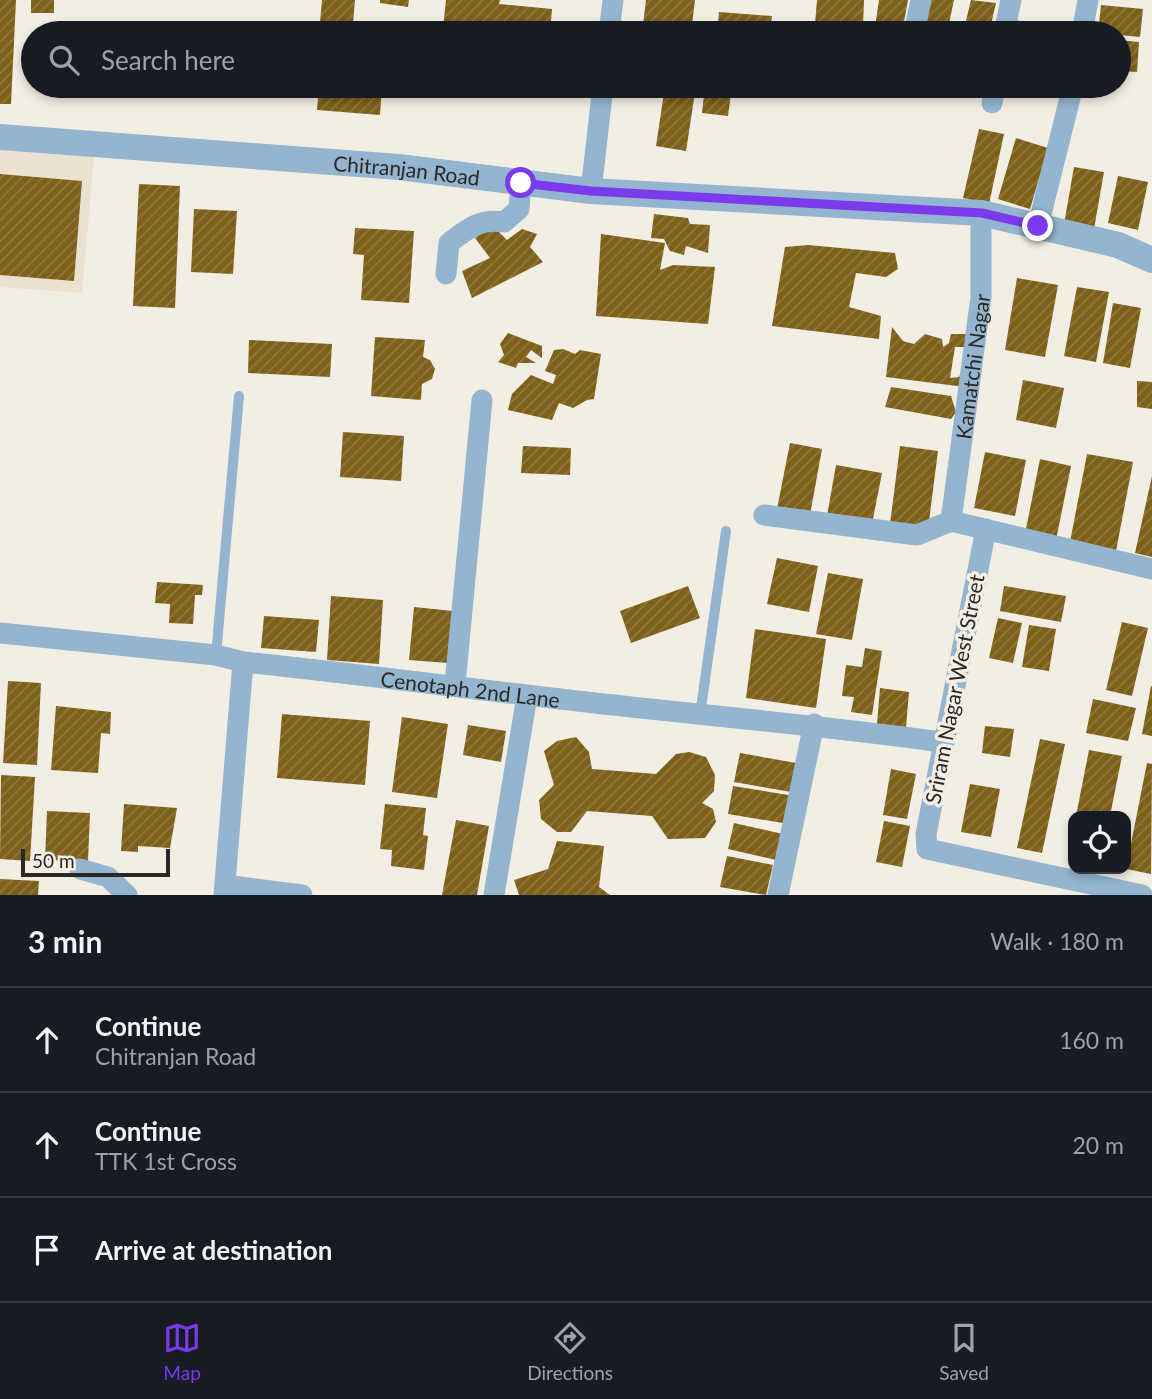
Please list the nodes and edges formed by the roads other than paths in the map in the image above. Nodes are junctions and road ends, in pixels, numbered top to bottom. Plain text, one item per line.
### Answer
1 (613, 0) edge
2 (921, 0) edge
3 (1011, 0) edge
4 (1088, 0) edge
5 (610, 21) edge
6 (917, 21) edge
7 (1007, 21) edge
8 (1084, 21) edge
9 (602, 98) edge
10 (1070, 98) edge
11 (0, 137) edge
12 (521, 183) junction
13 (591, 191) junction
14 (982, 213) junction
15 (1038, 226) junction
16 (1152, 260) edge
17 (446, 274) dead end
18 (239, 396) dead end
19 (482, 400) dead end
20 (764, 515) dead end
21 (951, 521) junction
22 (986, 529) junction
23 (726, 531) dead end
24 (1152, 569) edge
25 (0, 637) edge
26 (216, 655) junction
27 (243, 662) junction
28 (455, 684) junction
29 (527, 696) junction
30 (700, 715) junction
31 (814, 724) junction
32 (942, 742) junction
33 (80, 869) dead end
34 (225, 890) edge
35 (127, 895) edge
36 (302, 895) edge
37 (494, 895) edge
38 (778, 895) edge
39 (1142, 895) edge

1 - 5 street
2 - 6 street
3 - 7 street
4 - 8 street
9 - 13 street
10 - 15 street
11 - 12 street, Chitranjan Road
12 - 13 street, Chitranjan Road
12 - 17 street
13 - 14 street, Chitranjan Road
14 - 15 street, Chitranjan Road
14 - 21 street, Kamatchi Nagar
15 - 16 street, Chitranjan Road
18 - 26 lane
19 - 28 street
20 - 21 street
21 - 22 street
22 - 24 street
22 - 32 street, Sriram Nagar West Street
23 - 30 lane
25 - 26 street, Cenotaph 2nd Lane
26 - 27 street, Cenotaph 2nd Lane
27 - 28 street, Cenotaph 2nd Lane
27 - 34 street
28 - 29 street, Cenotaph 2nd Lane
29 - 30 street, Cenotaph 2nd Lane
29 - 37 street
30 - 31 street, Cenotaph 2nd Lane
31 - 32 street, Cenotaph 2nd Lane
31 - 38 street
32 - 39 street, Sriram Nagar West Street
33 - 35 street
34 - 36 street

